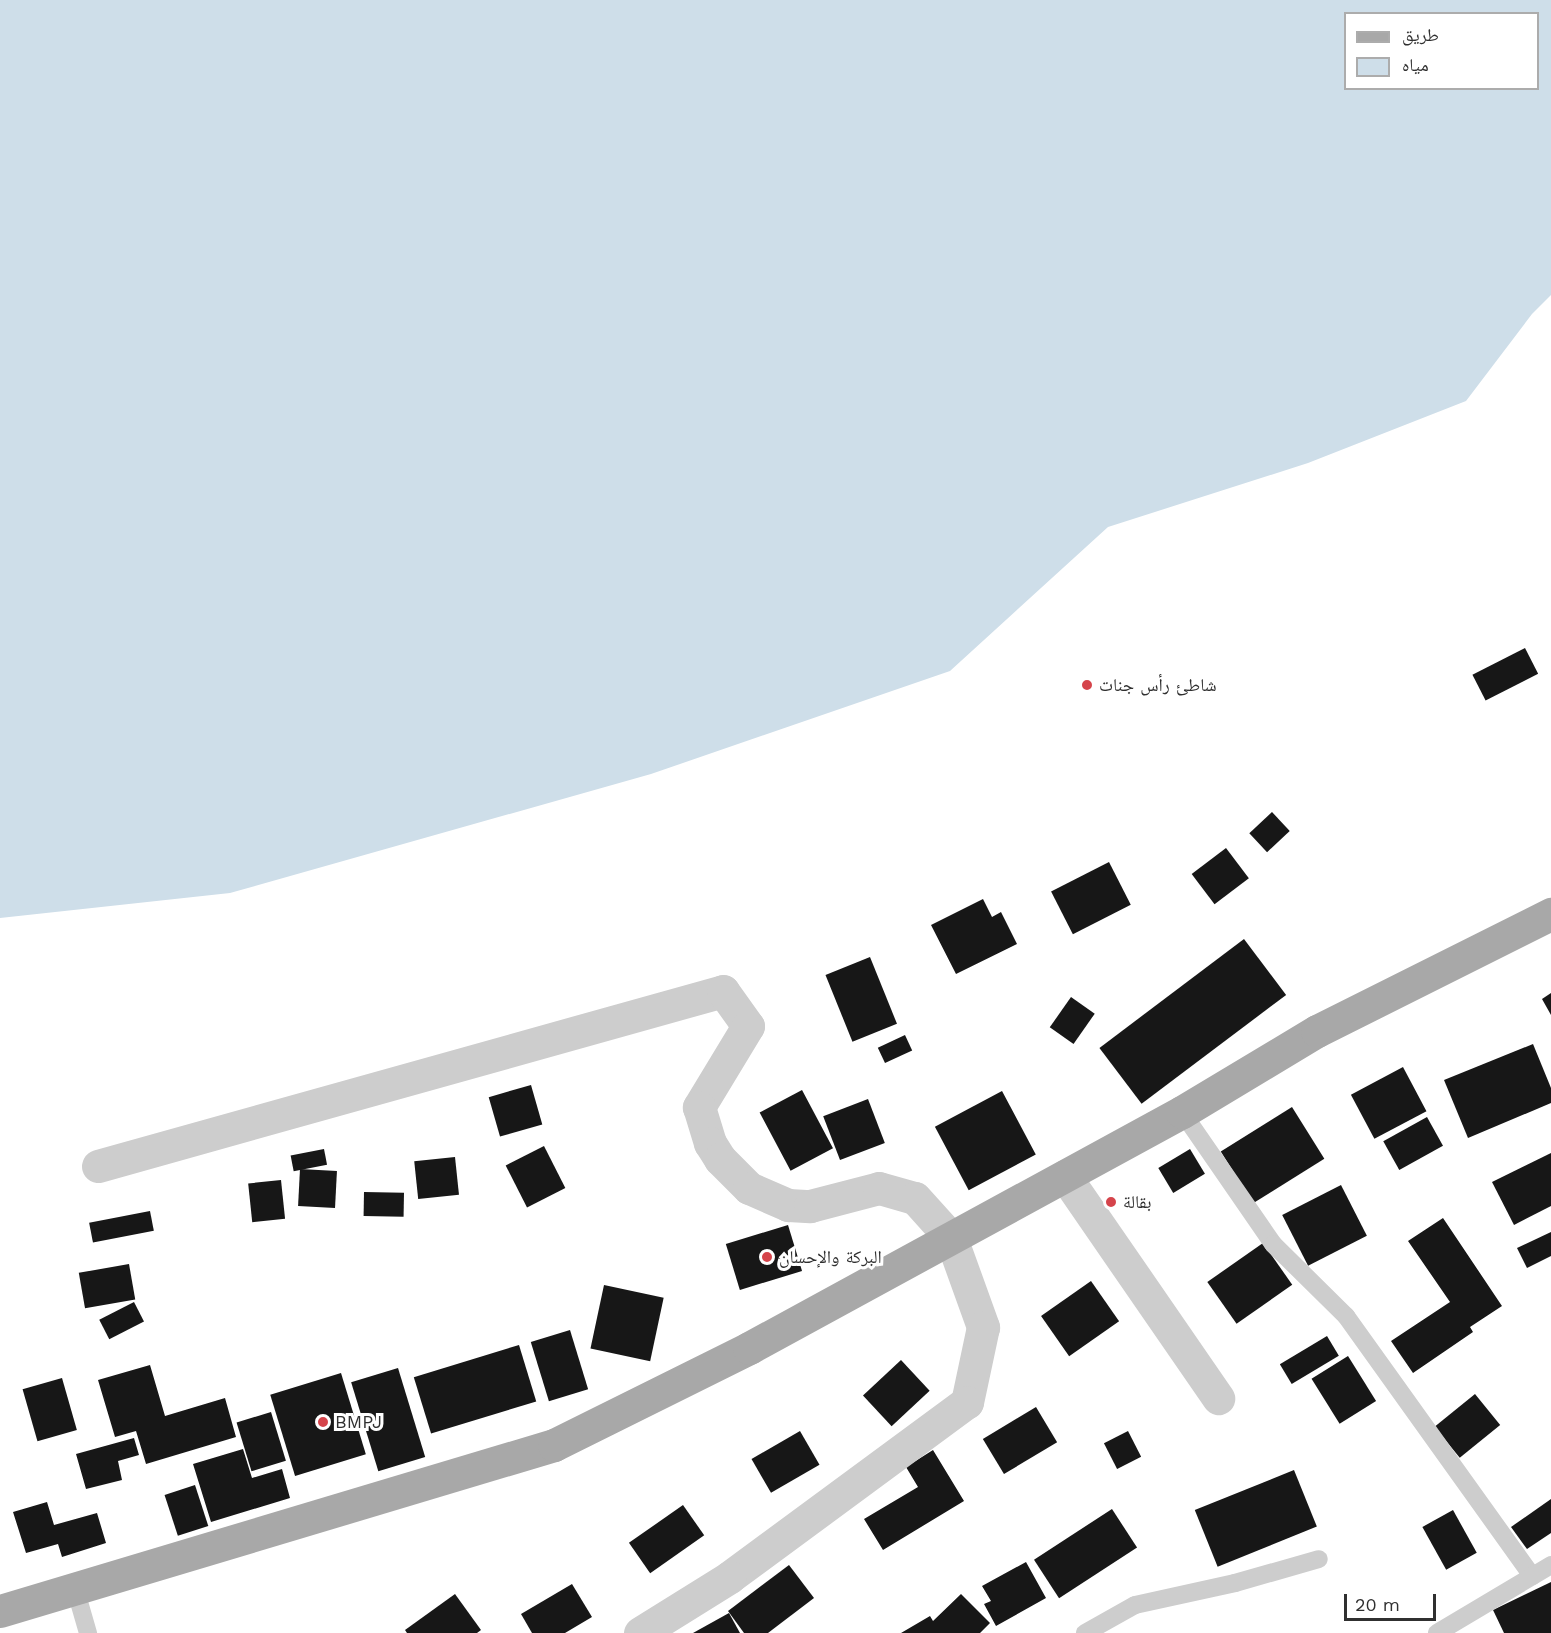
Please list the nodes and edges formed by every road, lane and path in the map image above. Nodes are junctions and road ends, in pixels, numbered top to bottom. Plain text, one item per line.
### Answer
1 (1551, 914) edge
2 (1182, 1112) junction
3 (98, 1166) dead end
4 (1065, 1176) junction
5 (951, 1238) junction
6 (1218, 1398) dead end
7 (1319, 1558) dead end
8 (1551, 1565) edge
9 (1532, 1576) junction
10 (75, 1588) junction
11 (0, 1611) edge
12 (88, 1633) edge
13 (640, 1633) edge
14 (1085, 1633) edge
15 (1437, 1633) edge

1 - 2 main road
2 - 4 main road
2 - 9 lane
3 - 5 street
4 - 5 main road
4 - 6 street
5 - 10 main road
5 - 13 street
7 - 14 lane
8 - 9 lane
9 - 15 lane
10 - 11 main road
10 - 12 lane

